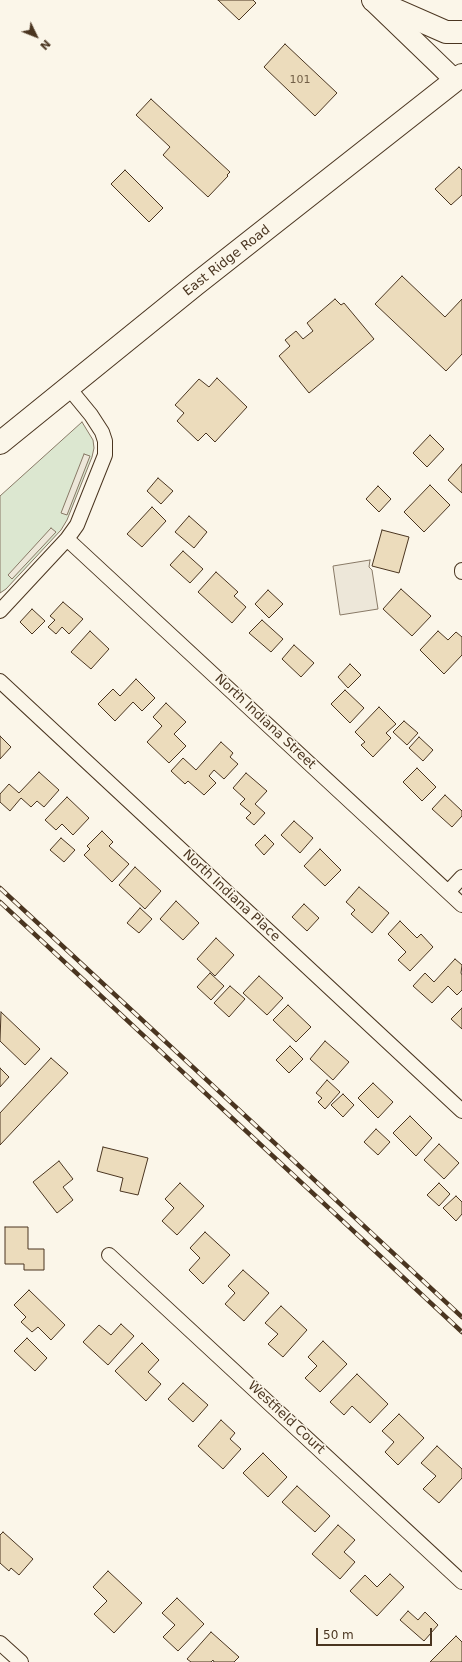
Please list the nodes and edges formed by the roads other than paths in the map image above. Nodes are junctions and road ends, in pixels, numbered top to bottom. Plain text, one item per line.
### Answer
1 (372, 0) edge
2 (462, 32) edge
3 (460, 81) edge
4 (68, 387) junction
5 (0, 443) edge
6 (67, 539) junction
7 (0, 611) edge
8 (0, 681) edge
9 (462, 877) edge
10 (448, 892) junction
11 (462, 905) edge
12 (462, 1111) edge
13 (109, 1255) dead end
14 (462, 1582) edge
15 (0, 1643) edge
16 (21, 1662) edge

1 - 2 main road
1 - 3 street
3 - 4 main road, East Ridge Road
4 - 5 main road, East Ridge Road
4 - 6 street
6 - 7 street
6 - 10 street, North Indiana Street
8 - 12 street, North Indiana Place
9 - 10 street
10 - 11 street, North Indiana Street
13 - 14 street, Westfield Court
15 - 16 street

